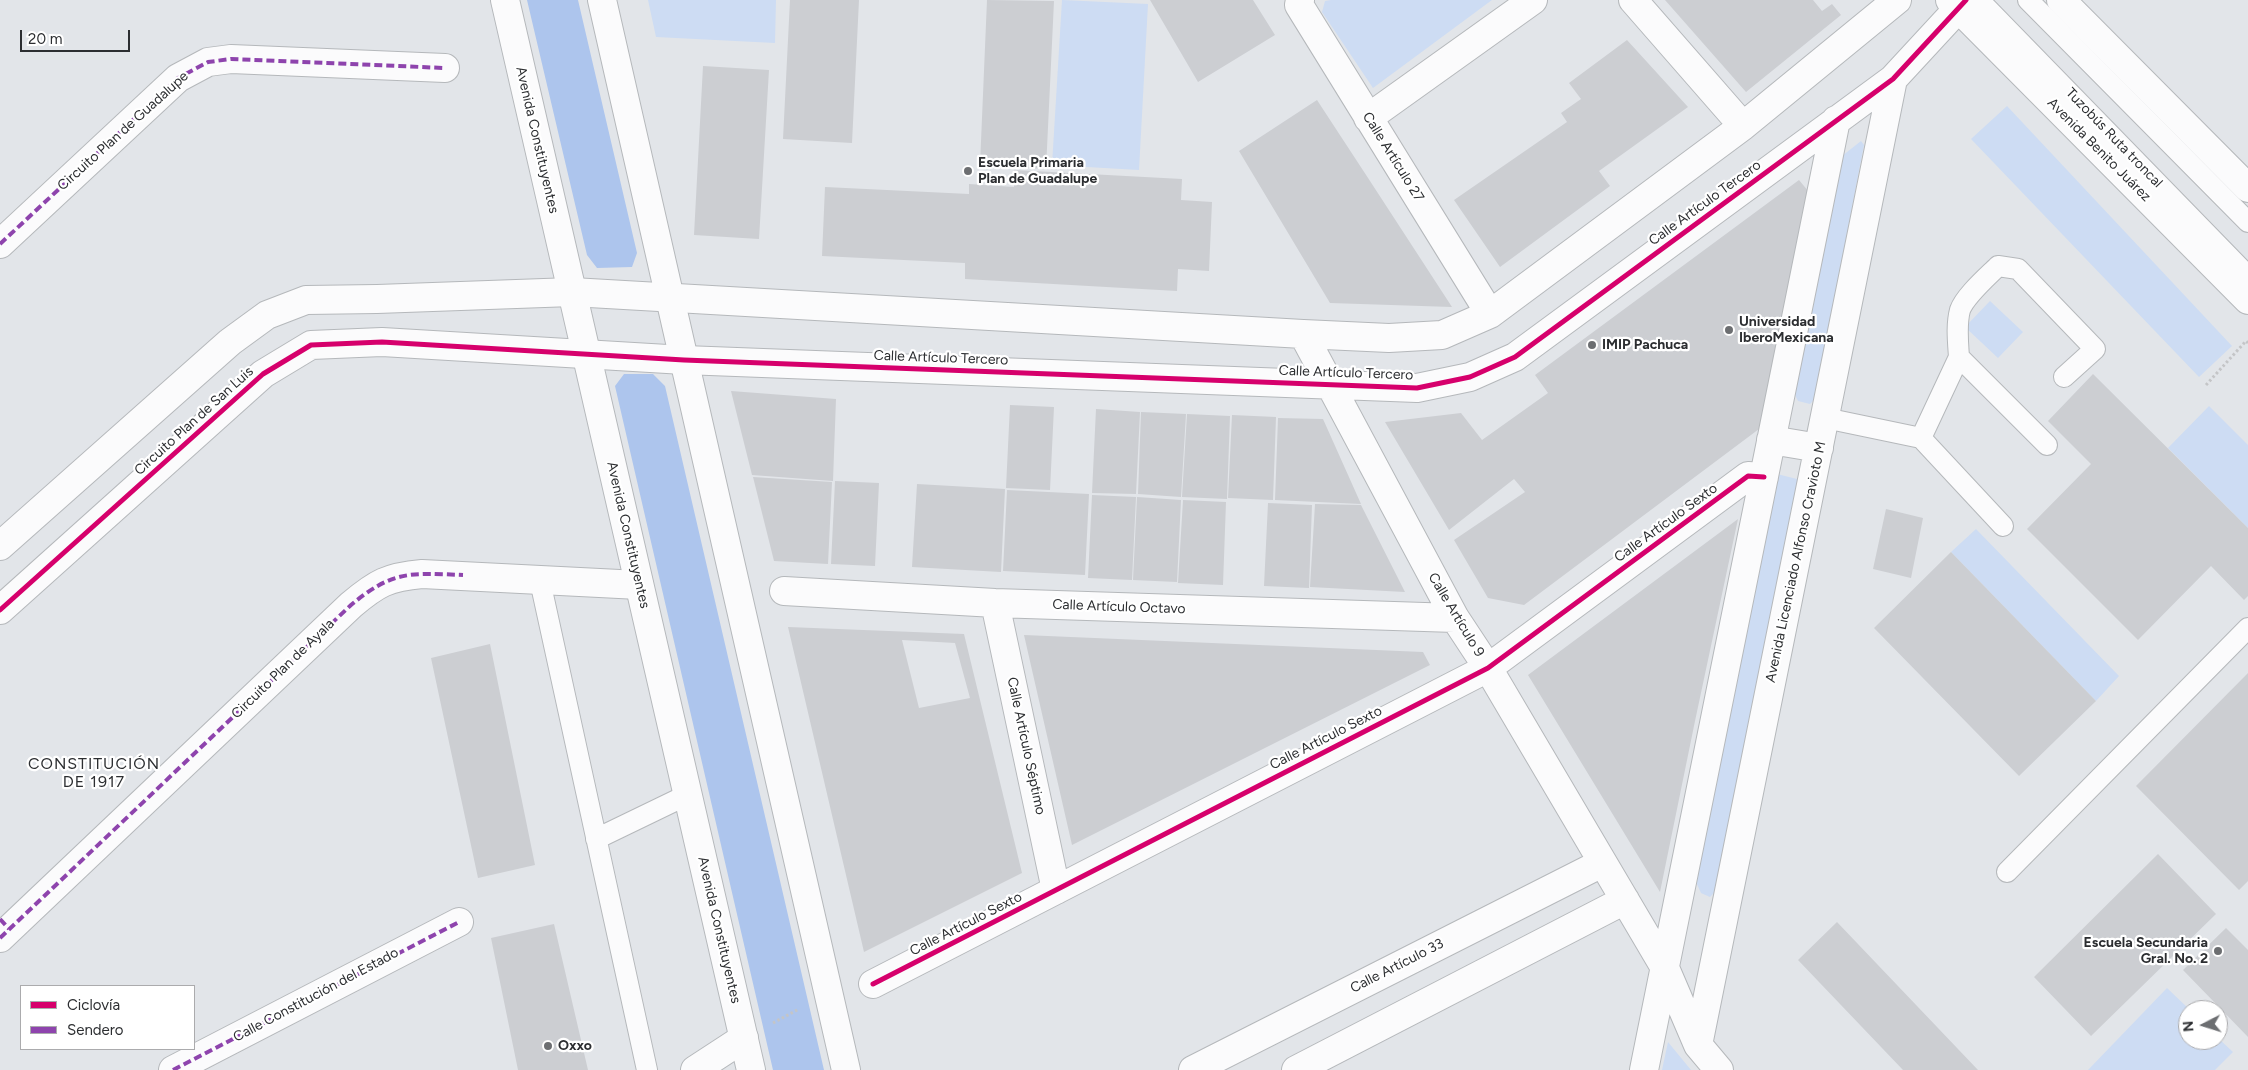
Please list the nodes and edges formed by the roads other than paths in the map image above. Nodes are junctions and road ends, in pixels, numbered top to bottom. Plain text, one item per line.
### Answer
1 (504, 0) edge
2 (602, 0) edge
3 (1300, 0) edge
4 (1533, 0) edge
5 (1633, 0) edge
6 (1897, 0) edge
7 (2028, 0) edge
8 (2061, 0) edge
9 (1963, 2) edge
10 (445, 68) dead end
11 (1894, 80) junction
12 (1368, 118) junction
13 (1836, 120) junction
14 (1743, 126) junction
15 (2248, 188) edge
16 (2248, 222) edge
17 (0, 244) edge
18 (2248, 276) edge
19 (572, 292) junction
20 (670, 299) junction
21 (377, 300) junction
22 (2248, 300) edge
23 (1490, 314) junction
24 (1303, 334) junction
25 (382, 342) junction
26 (586, 354) junction
27 (1959, 357) junction
28 (684, 360) junction
29 (2064, 378) dead end
30 (1330, 383) junction
31 (1825, 418) junction
32 (1920, 438) junction
33 (1771, 440) junction
34 (2047, 445) dead end
35 (1818, 448) junction
36 (1764, 476) junction
37 (2003, 526) dead end
38 (0, 546) edge
39 (540, 581) junction
40 (639, 585) junction
41 (784, 591) dead end
42 (995, 603) junction
43 (0, 610) edge
44 (1455, 618) junction
45 (2248, 628) edge
46 (1488, 668) junction
47 (688, 795) junction
48 (596, 839) junction
49 (1602, 863) junction
50 (2007, 872) dead end
51 (1056, 890) junction
52 (1626, 900) junction
53 (459, 922) dead end
54 (3, 929) edge
55 (1665, 968) junction
56 (873, 984) dead end
57 (744, 1038) junction
58 (1698, 1045) junction
59 (173, 1070) edge
60 (647, 1070) edge
61 (695, 1070) edge
62 (751, 1070) edge
63 (846, 1070) edge
64 (1193, 1070) edge
65 (1296, 1070) edge
66 (1644, 1070) edge
67 (1719, 1070) edge

1 - 19 street, Avenida Constituyentes
2 - 20 street
3 - 12 street, Calle Artículo 27
4 - 12 street
5 - 14 street
6 - 14 street
7 - 16 lane
8 - 15 street
9 - 11 street, Calle Artículo Tercero
9 - 18 lane, Tuzobús Ruta troncal
9 - 22 street, Avenida Benito Juárez
10 - 17 street, Circuito Plan de Guadalupe
11 - 13 street, Calle Artículo Tercero
11 - 31 street, Avenida Licenciado Alfonso Cravioto M
12 - 23 street, Calle Artículo 27
13 - 30 street, Calle Artículo Tercero
13 - 33 street
14 - 23 street
19 - 20 street
19 - 21 street
19 - 26 street, Avenida Constituyentes
20 - 24 street
20 - 28 street
21 - 25 street
21 - 38 street
23 - 24 street
24 - 30 street, Calle Artículo 9
25 - 26 street, Circuito Plan de San Luis
25 - 43 street, Circuito Plan de San Luis
26 - 28 street, Circuito Plan de San Luis
26 - 40 street, Avenida Constituyentes
27 - 29 lane
27 - 32 lane
27 - 34 lane
28 - 30 street, Calle Artículo Tercero
28 - 63 street
30 - 44 street, Calle Artículo 9
31 - 32 lane
31 - 35 street, Avenida Licenciado Alfonso Cravioto M
32 - 37 lane
33 - 35 street
33 - 36 street
35 - 58 street, Avenida Licenciado Alfonso Cravioto M
36 - 46 street, Calle Artículo Sexto
36 - 55 street
39 - 40 street, Circuito Plan de Ayala
39 - 48 lane
39 - 54 street, Circuito Plan de Ayala
40 - 47 street, Avenida Constituyentes
41 - 42 street, Calle Artículo Octavo
42 - 44 street, Calle Artículo Octavo
42 - 51 street, Calle Artículo Séptimo
44 - 46 street, Calle Artículo 9
45 - 50 lane
46 - 49 street, Calle Artículo 9
46 - 51 street, Calle Artículo Sexto
47 - 48 lane
47 - 57 street, Avenida Constituyentes
48 - 60 lane
49 - 52 street, Calle Artículo 9
49 - 64 street, Calle Artículo 33
51 - 56 street, Calle Artículo Sexto
52 - 55 street, Calle Artículo 9
52 - 65 street
53 - 59 street, Calle Constitución del Estado
55 - 58 street, Calle Artículo 9
55 - 66 street
57 - 61 street
57 - 62 street, Avenida Constituyentes
58 - 67 street, Calle Artículo 9

